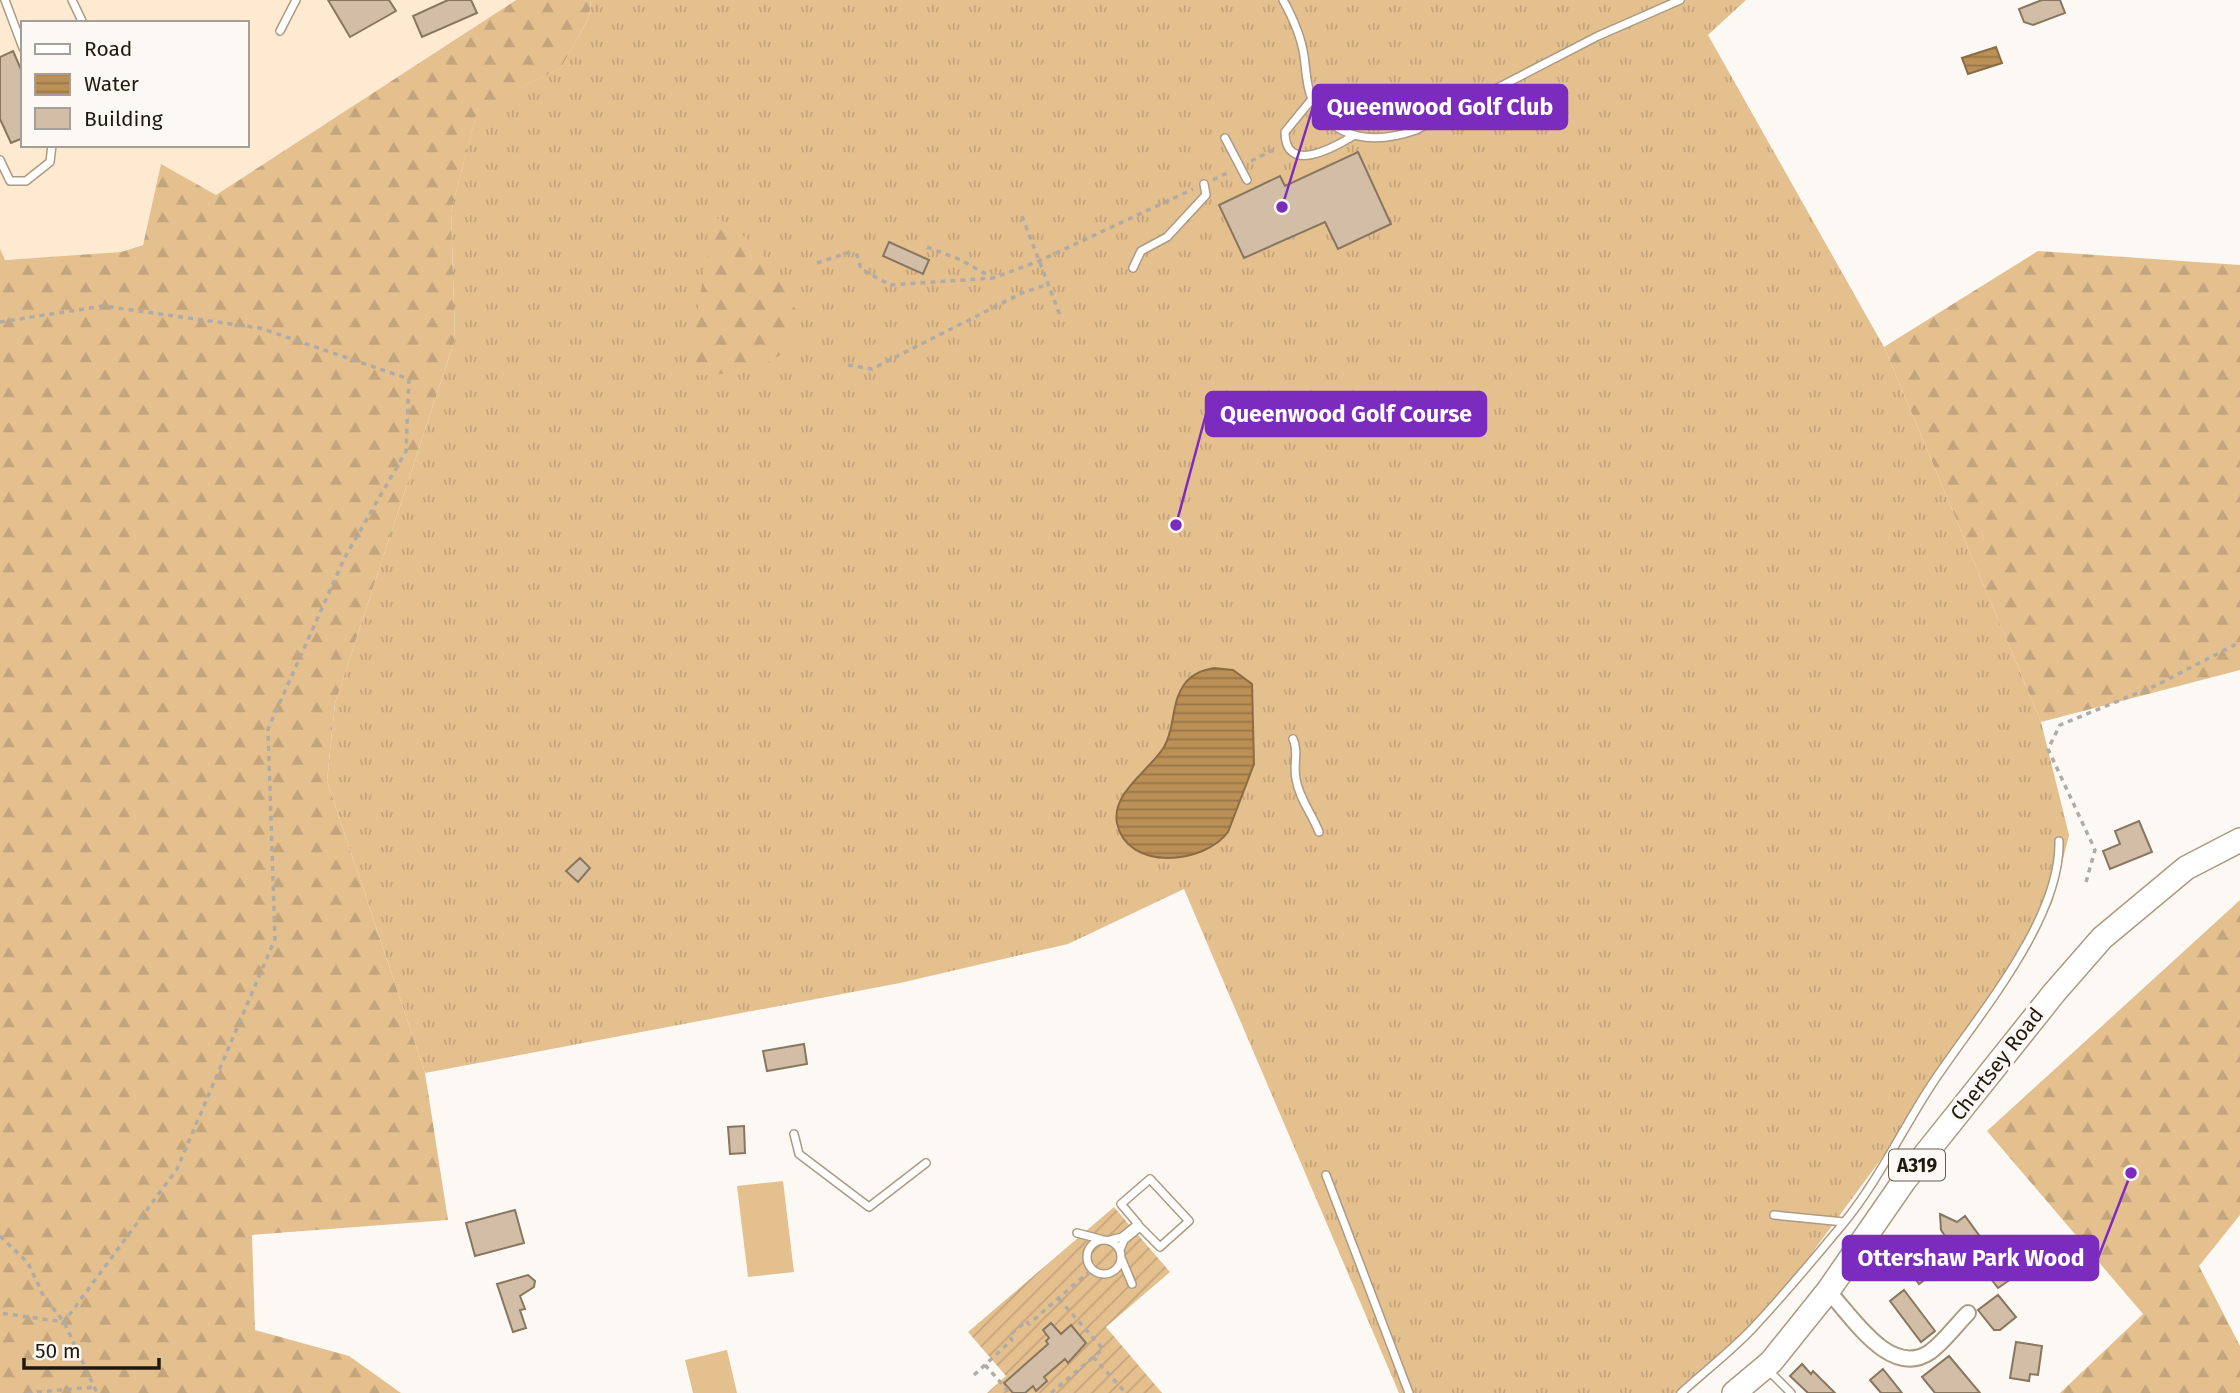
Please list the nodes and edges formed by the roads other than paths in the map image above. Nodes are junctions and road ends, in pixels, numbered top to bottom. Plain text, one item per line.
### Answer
1 (5, 0) edge
2 (72, 0) edge
3 (296, 0) edge
4 (1283, 0) edge
5 (1680, 0) edge
6 (82, 21) edge
7 (281, 31) dead end
8 (21, 43) edge
9 (1312, 99) junction
10 (1353, 136) junction
11 (1225, 138) dead end
12 (52, 147) edge
13 (0, 159) edge
14 (1247, 180) dead end
15 (1203, 184) road end
16 (1133, 268) dead end
17 (1293, 739) dead end
18 (1319, 832) dead end
19 (2240, 840) edge
20 (2059, 841) dead end
21 (793, 1134) dead end
22 (926, 1163) dead end
23 (1326, 1175) dead end
24 (1774, 1215) dead end
25 (1844, 1222) junction
26 (1077, 1233) dead end
27 (1106, 1240) junction
28 (1120, 1250) junction
29 (1121, 1259) junction
30 (1132, 1284) dead end
31 (1828, 1291) junction
32 (1968, 1313) dead end
33 (1766, 1367) junction
34 (1409, 1393) edge
35 (1681, 1393) edge
36 (1734, 1393) edge
37 (1791, 1393) edge

1 - 8 lane
2 - 6 lane
3 - 7 lane
4 - 9 lane
5 - 10 lane
9 - 10 lane
9 - 10 lane
11 - 14 lane
12 - 13 lane
15 - 16 lane
17 - 18 lane
19 - 31 main road, Chertsey Road / A319
20 - 25 lane
21 - 22 lane
23 - 34 lane
24 - 25 lane
25 - 35 lane
26 - 27 lane
27 - 28 lane
27 - 28 lane
27 - 29 lane
28 - 29 lane
29 - 30 lane
31 - 32 street
31 - 33 main road, Chertsey Road / A319
33 - 36 main road, Chertsey Road / A319
33 - 37 lane

